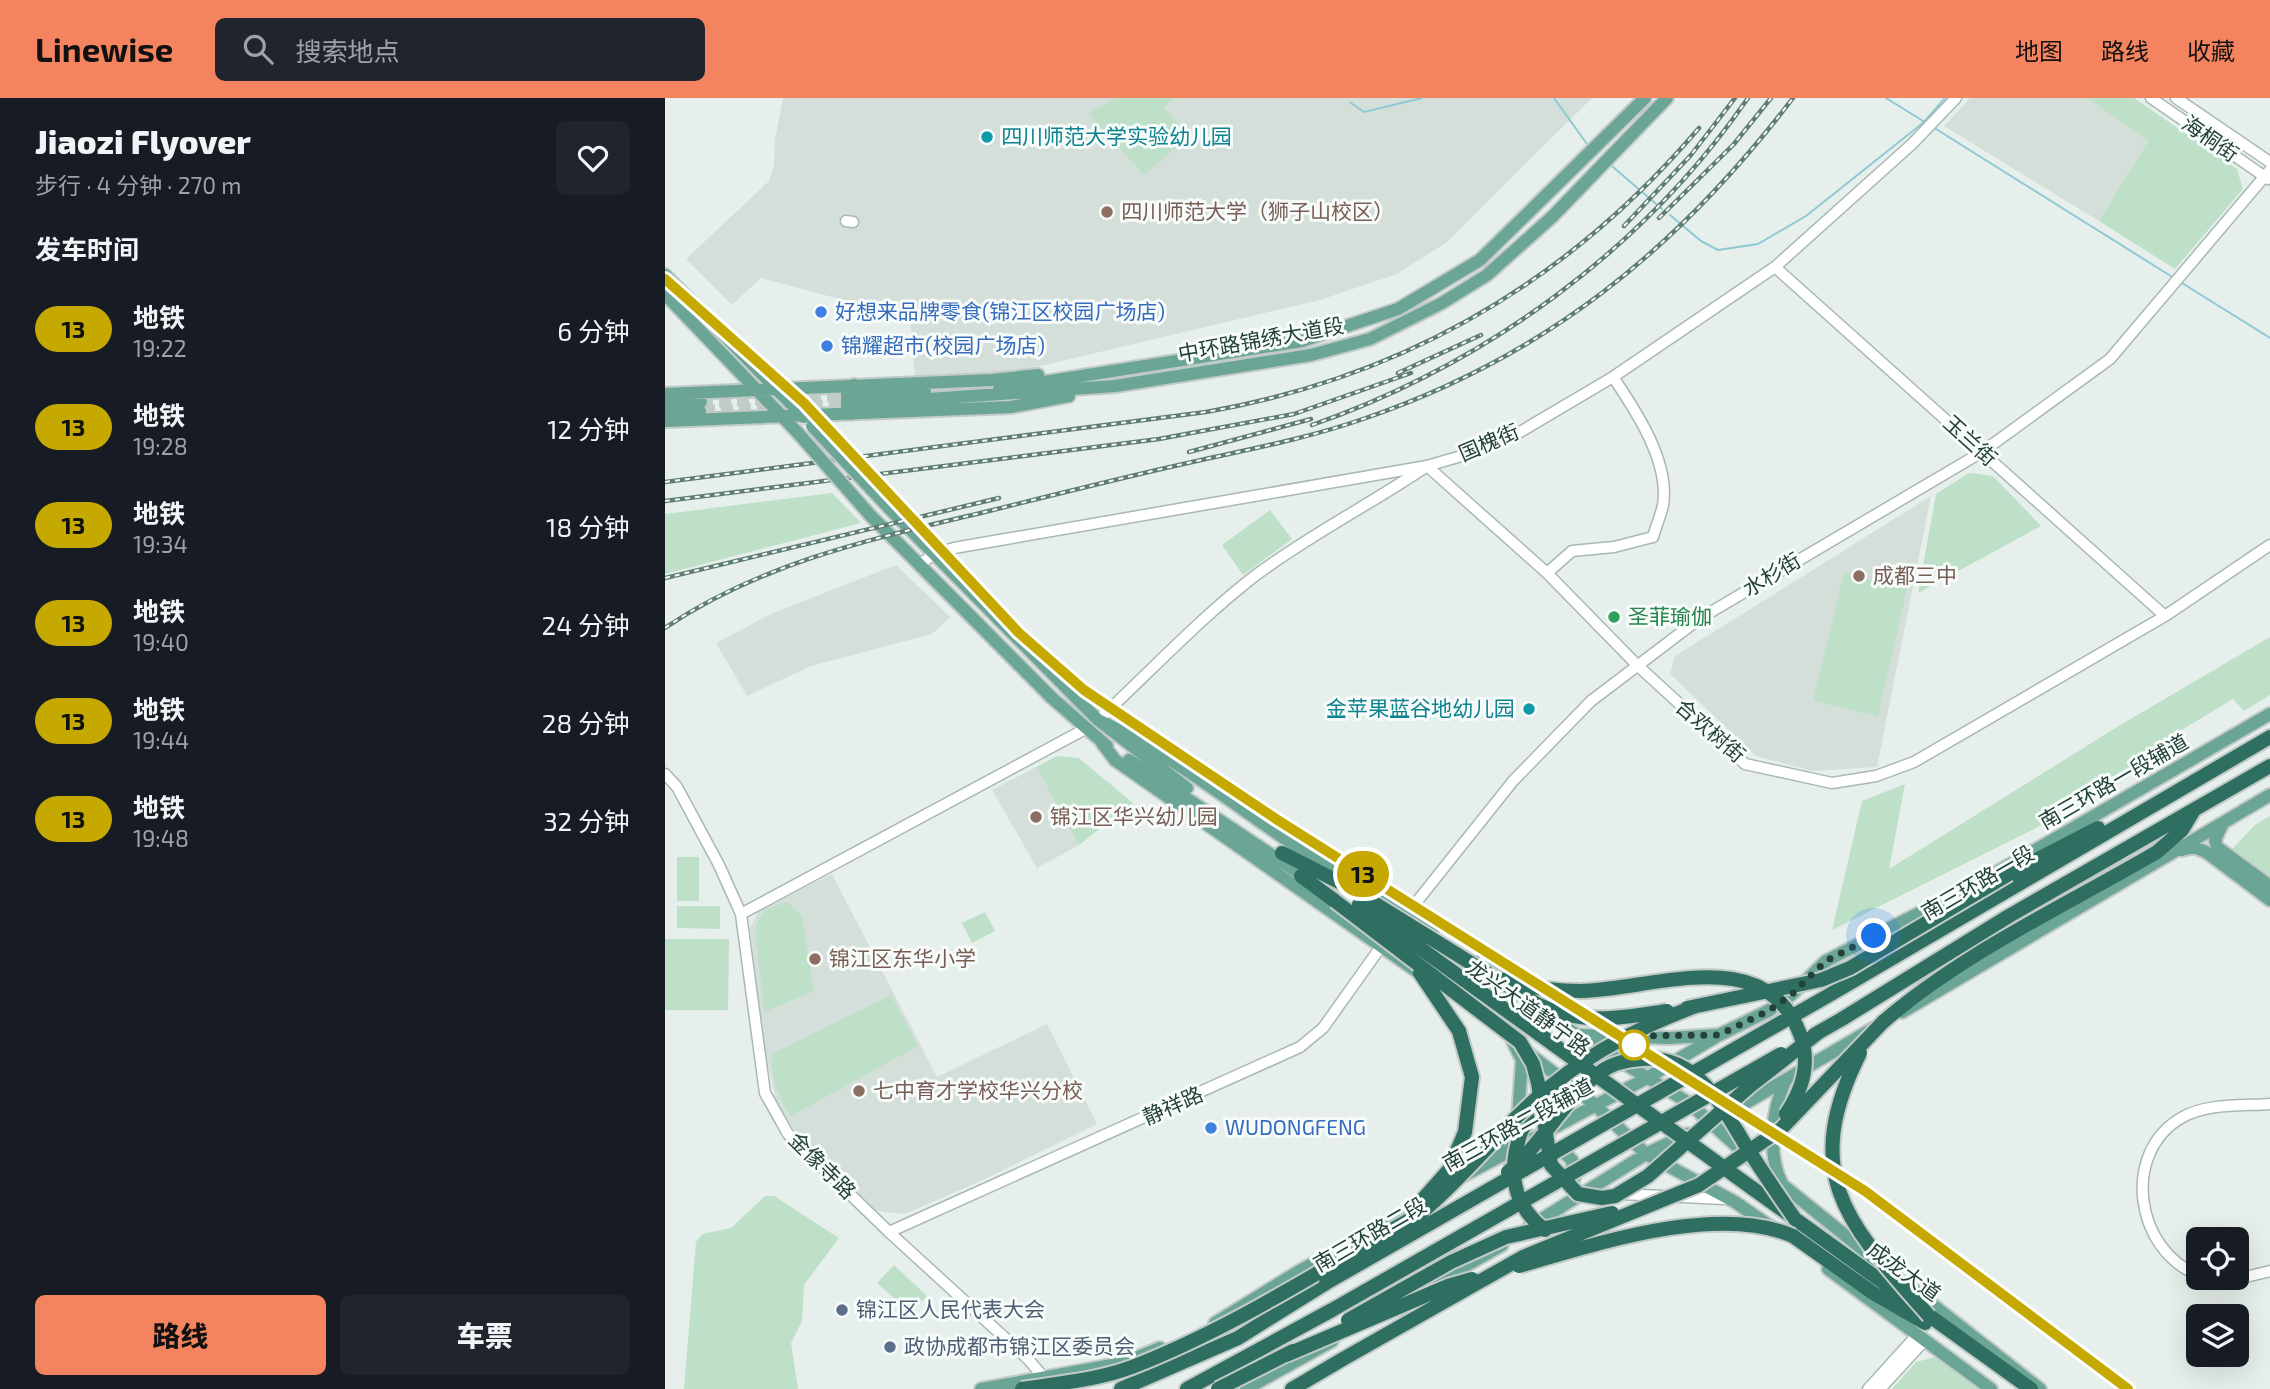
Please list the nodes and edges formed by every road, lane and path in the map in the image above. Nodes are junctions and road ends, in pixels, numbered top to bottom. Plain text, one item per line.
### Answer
1 (1645, 98) edge
2 (1667, 98) edge
3 (1956, 98) edge
4 (2151, 98) edge
5 (2176, 98) edge
6 (2270, 162) edge
7 (2268, 176) edge
8 (1775, 267) junction
9 (665, 275) edge
10 (665, 294) edge
11 (1613, 377) junction
12 (777, 387) junction
13 (757, 388) junction
14 (665, 394) edge
15 (855, 399) junction
16 (665, 403) edge
17 (704, 406) junction
18 (665, 412) edge
19 (802, 415) junction
20 (782, 416) junction
21 (665, 421) edge
22 (1982, 452) junction
23 (1427, 466) junction
24 (2270, 545) edge
25 (934, 554) junction
26 (919, 565) junction
27 (1546, 573) junction
28 (2165, 616) junction
29 (1637, 665) junction
30 (2270, 714) edge
31 (1098, 720) junction
32 (1087, 728) junction
33 (2270, 737) edge
34 (1102, 743) junction
35 (2270, 766) edge
36 (665, 774) edge
37 (2270, 794) edge
38 (2195, 809) junction
39 (2139, 812) junction
40 (2227, 820) junction
41 (1282, 853) joint
42 (2169, 855) junction
43 (1301, 876) joint
44 (2270, 886) edge
45 (1340, 894) junction
46 (2270, 900) edge
47 (741, 914) junction
48 (1407, 914) junction
49 (1382, 946) junction
50 (1411, 961) junction
51 (1479, 968) junction
52 (1516, 982) junction
53 (1696, 1006) junction
54 (1472, 1013) junction
55 (1883, 1022) junction
56 (1566, 1028) junction
57 (1819, 1032) junction
58 (1719, 1035) junction
59 (1513, 1042) junction
60 (1647, 1078) junction
61 (1785, 1081) junction
62 (1616, 1093) joint
63 (1536, 1100) junction
64 (1594, 1104) junction
65 (2270, 1104) edge
66 (1635, 1107) joint
67 (1710, 1123) junction
68 (1756, 1147) junction
69 (1510, 1152) junction
70 (1646, 1154) junction
71 (1478, 1167) junction
72 (1784, 1188) junction
73 (1745, 1194) junction
74 (1578, 1195) junction
75 (1474, 1200) junction
76 (1563, 1203) junction
77 (1661, 1203) junction
78 (1795, 1219) junction
79 (889, 1232) junction
80 (1379, 1236) junction
81 (1631, 1238) junction
82 (2186, 1269) edge
83 (2270, 1271) edge
84 (2249, 1276) edge
85 (1927, 1319) junction
86 (1920, 1339) junction
87 (1286, 1355) junction
88 (2005, 1375) junction
89 (1098, 1377) junction
90 (1044, 1384) edge
91 (981, 1389) edge
92 (1022, 1389) edge
93 (1057, 1389) edge
94 (1121, 1389) edge
95 (1187, 1389) edge
96 (1218, 1389) edge
97 (1246, 1389) edge
98 (1291, 1389) edge
99 (1868, 1389) edge
100 (1880, 1389) edge
101 (1991, 1389) edge
102 (2015, 1389) edge
103 (2031, 1389) edge
104 (2040, 1389) edge

1 - 15 main road, 中环路锦绣大道段
2 - 15 main road, 中环路锦绣大道段
3 - 8 street, 国槐街
4 - 7 street, 海桐街
5 - 6 street, 海桐街
7 - 22 street, 水杉街
8 - 11 street, 国槐街
8 - 22 street, 玉兰街
9 - 12 main road
10 - 13 main road
11 - 23 street, 国槐街
11 - 27 street
12 - 13 main road
12 - 15 main road
12 - 19 main road
13 - 17 main road
13 - 20 main road
14 - 17 main road
15 - 19 main road
16 - 17 main road
17 - 18 main road
17 - 20 main road
17 - 21 main road
19 - 20 main road
19 - 25 main road, bridge
20 - 26 main road, bridge
22 - 28 street, 玉兰街
22 - 29 street, 水杉街
23 - 25 street, 国槐街
23 - 27 street, 合欢树街
23 - 31 street
24 - 28 street, 合欢树街
25 - 26 street, 国槐街
25 - 31 main road
26 - 32 main road
27 - 29 street, 合欢树街
28 - 29 street, 合欢树街
29 - 48 street, 水杉街
30 - 58 main road, 南三环路一段辅道
31 - 41 main road
31 - 48 main road
32 - 34 main road
32 - 47 street
33 - 39 highway, 南三环路一段
34 - 43 main road
34 - 49 main road
35 - 38 highway
36 - 47 street, 金像寺路
37 - 40 main road
38 - 55 highway
38 - 57 highway, bridge
39 - 53 highway, bridge
39 - 66 highway, 南三环路一段, bridge
40 - 42 main road
40 - 44 main road
41 - 45 highway
42 - 46 main road
42 - 61 main road
43 - 45 highway
45 - 50 highway, bridge
45 - 51 highway, bridge
45 - 73 highway, 龙兴大道静宁路, bridge
47 - 79 street, 金像寺路
48 - 49 street, 静祥路
48 - 52 main road
49 - 54 main road
49 - 79 street, 静祥路
50 - 57 highway, bridge
50 - 80 highway, bridge
51 - 53 highway, bridge
51 - 68 highway, bridge
52 - 54 street
52 - 56 main road
53 - 63 highway, bridge
54 - 59 main road
55 - 68 highway, bridge
55 - 85 highway, bridge
56 - 58 main road
56 - 60 main road
57 - 95 highway, bridge
58 - 60 main road, 南三环路一段辅道
59 - 64 main road
59 - 71 main road
60 - 62 main road, 南三环路一段辅道
60 - 67 main road
61 - 67 main road
61 - 72 main road
62 - 64 main road, 南三环路二段辅道
63 - 80 highway, bridge
63 - 81 highway, bridge
64 - 69 main road, 南三环路二段辅道
64 - 70 main road
65 - 82 street
66 - 75 highway, 南三环路二段, bridge
67 - 70 main road
67 - 72 main road
68 - 77 highway, bridge
69 - 71 main road, 南三环路二段辅道
69 - 76 main road
70 - 73 main road
70 - 74 main road
71 - 90 main road, 南三环路二段辅道
72 - 104 main road
73 - 74 street
73 - 78 highway, 成龙大道, bridge
73 - 85 highway, 成龙大道
73 - 86 main road
74 - 76 main road
75 - 78 highway, bridge
75 - 94 highway, 南三环路二段, bridge
76 - 97 main road
77 - 87 highway, bridge
77 - 98 highway, bridge
78 - 85 highway, 成龙大道, bridge
79 - 90 street, 金像寺路
80 - 89 highway, bridge
81 - 85 highway, bridge
81 - 87 highway, bridge
83 - 84 street
85 - 88 highway, 成龙大道
86 - 99 street
86 - 100 street
86 - 101 main road
87 - 96 highway, bridge
88 - 102 highway
88 - 103 highway, 成龙大道
89 - 92 highway, bridge
89 - 93 highway, bridge
90 - 91 main road, 南三环路二段辅道

